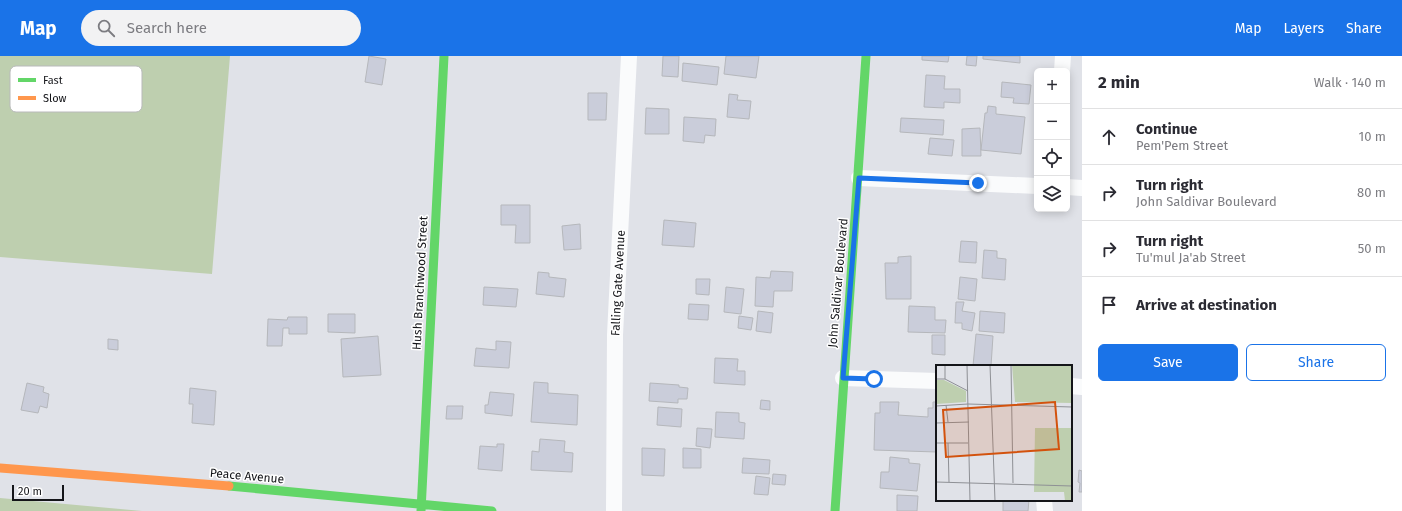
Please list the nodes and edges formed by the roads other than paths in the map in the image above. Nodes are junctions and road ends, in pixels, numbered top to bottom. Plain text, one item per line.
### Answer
1 (444, 56) edge
2 (629, 56) edge
3 (866, 56) edge
4 (1063, 56) edge
5 (1062, 68) edge
6 (859, 178) junction
7 (1034, 186) edge
8 (1070, 187) edge
9 (1082, 188) edge
10 (843, 378) junction
11 (936, 381) edge
12 (1072, 386) edge
13 (1082, 387) edge
14 (0, 468) edge
15 (1044, 501) edge
16 (421, 507) edge
17 (492, 511) edge
18 (614, 511) edge
19 (835, 511) edge
20 (1045, 511) edge

1 - 16 street, Hush Branchwood Street
2 - 18 street, Falling Gate Avenue
3 - 6 street, John Saldivar Boulevard
4 - 5 street
6 - 7 street
6 - 10 street, John Saldivar Boulevard
8 - 9 street
10 - 11 street
10 - 19 street, John Saldivar Boulevard
12 - 13 street
14 - 16 street, Peace Avenue
15 - 20 street
16 - 17 street, Peace Avenue

